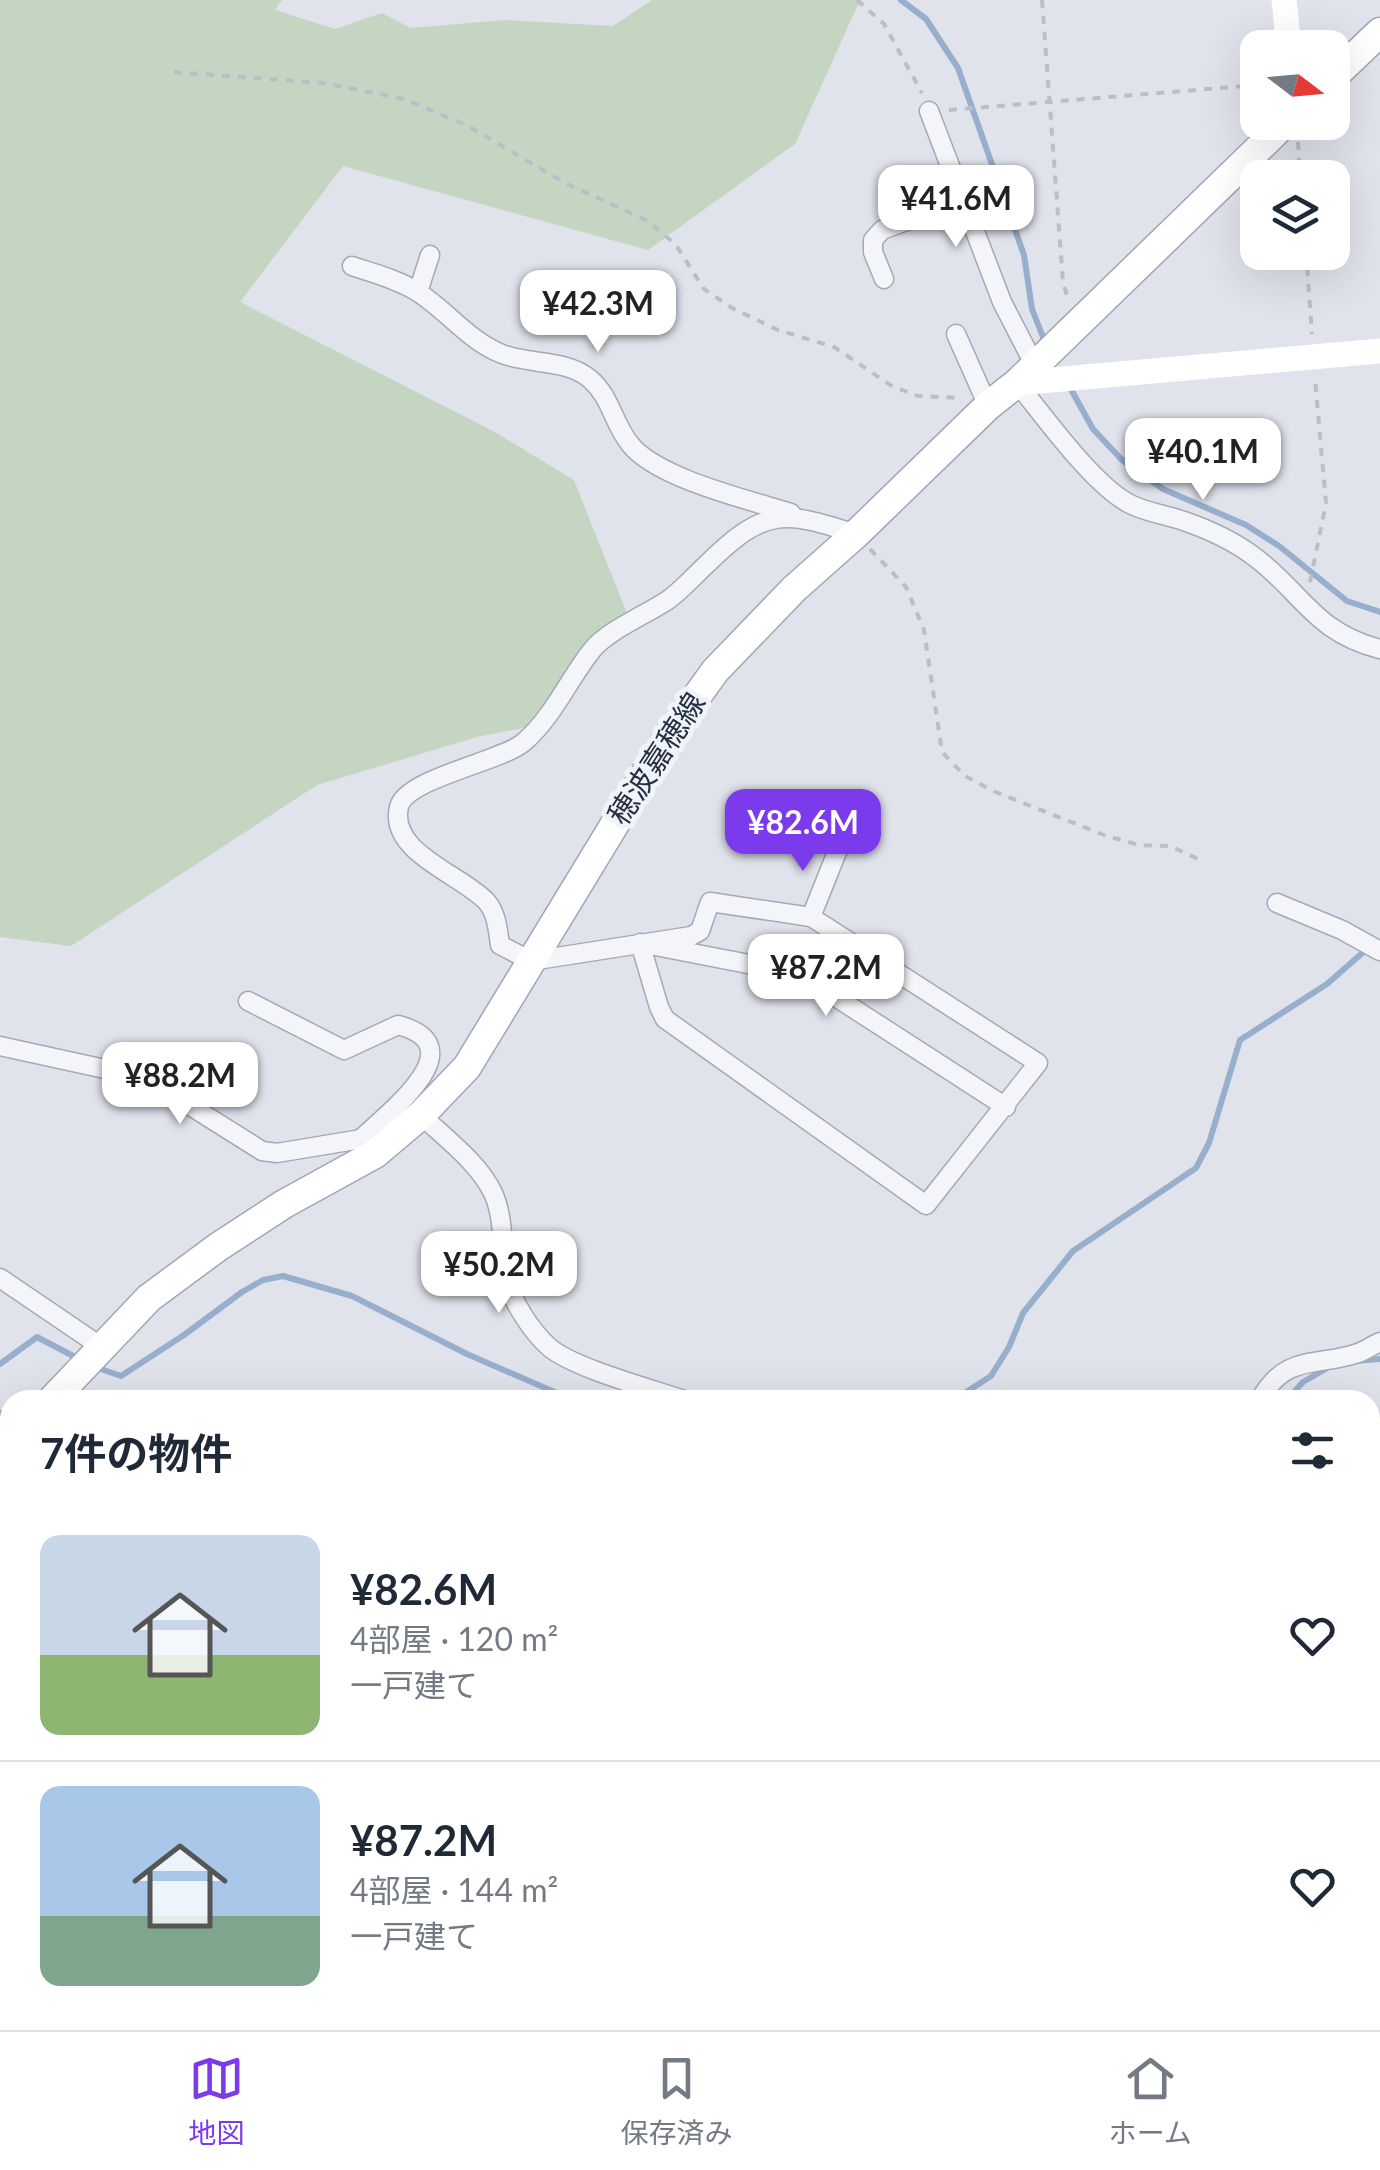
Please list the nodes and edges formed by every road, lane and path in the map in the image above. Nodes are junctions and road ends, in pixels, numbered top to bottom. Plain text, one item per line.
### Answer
1 (857, 0) edge
2 (1042, 0) edge
3 (1284, 0) edge
4 (1286, 30) edge
5 (1380, 32) edge
6 (1350, 61) edge
7 (174, 72) dead end
8 (1240, 86) edge
9 (1049, 102) junction
10 (929, 111) junction
11 (1283, 140) edge
12 (964, 200) junction
13 (430, 255) dead end
14 (352, 266) dead end
15 (1307, 270) edge
16 (884, 279) dead end
17 (418, 292) junction
18 (1081, 321) junction
19 (956, 334) dead end
20 (1380, 352) edge
21 (1314, 356) junction
22 (1026, 374) junction
23 (984, 400) junction
24 (805, 518) junction
25 (856, 534) junction
26 (1304, 606) junction
27 (1380, 649) edge
28 (839, 848) dead end
29 (1198, 858) dead end
30 (1277, 903) dead end
31 (811, 917) junction
32 (640, 943) junction
33 (1380, 951) edge
34 (531, 961) junction
35 (248, 1001) dead end
36 (0, 1046) edge
37 (1006, 1108) junction
38 (422, 1115) junction
39 (368, 1146) junction
40 (0, 1278) edge
41 (1380, 1342) edge
42 (102, 1348) junction
43 (62, 1390) edge
44 (655, 1390) edge
45 (1265, 1390) edge

1 - 10 path
2 - 9 path
3 - 4 street
5 - 6 main road
7 - 23 path
8 - 9 path
9 - 10 path
9 - 18 path
10 - 12 street
11 - 18 main road, 穂波嘉穂線
12 - 16 street
12 - 22 street
13 - 17 street
14 - 17 street
15 - 21 path
17 - 24 street
18 - 22 main road, 穂波嘉穂線
19 - 23 street
20 - 21 street
21 - 22 street
21 - 26 path
22 - 23 main road, 穂波嘉穂線
22 - 26 street
23 - 25 main road, 穂波嘉穂線
24 - 25 street
24 - 34 street
25 - 29 path
25 - 34 main road, 穂波嘉穂線
26 - 27 street
28 - 31 street
30 - 33 street
31 - 32 street
31 - 37 street
32 - 34 street
32 - 37 street
32 - 37 street
34 - 38 main road, 穂波嘉穂線
35 - 39 street
36 - 39 street
38 - 39 main road, 穂波嘉穂線
38 - 44 street
39 - 42 main road, 穂波嘉穂線
40 - 42 street
41 - 45 street
42 - 43 main road, 穂波嘉穂線

